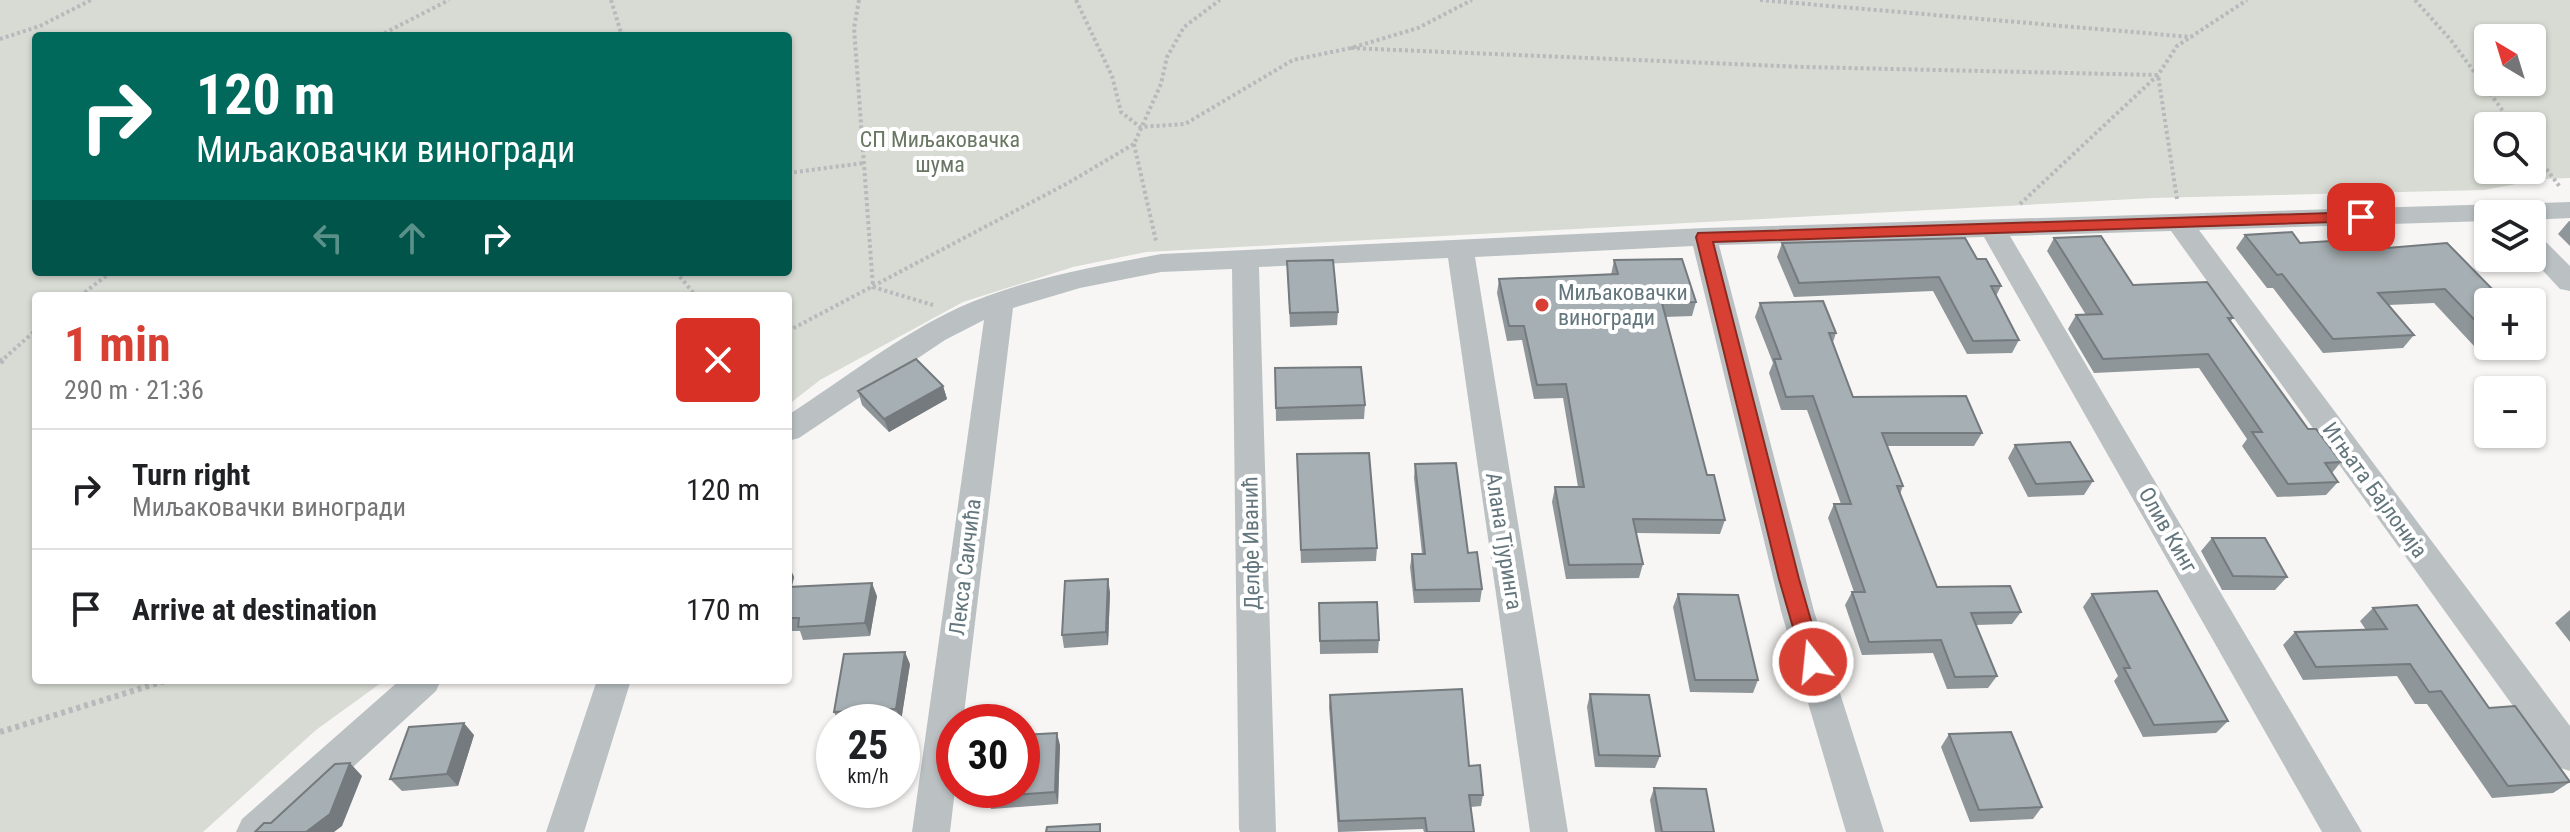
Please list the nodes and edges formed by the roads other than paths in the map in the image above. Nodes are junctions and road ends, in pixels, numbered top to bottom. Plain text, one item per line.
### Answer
1 (2474, 214) edge
2 (2180, 224) junction
3 (1993, 229) junction
4 (1704, 237) junction
5 (1460, 250) junction
6 (2546, 257) edge
7 (1245, 258) junction
8 (2570, 282) edge
9 (1000, 302) junction
10 (792, 427) edge
11 (420, 684) edge
12 (613, 684) edge
13 (2570, 755) edge
14 (1258, 829) dead end
15 (255, 832) edge
16 (565, 832) edge
17 (931, 832) edge
18 (1549, 832) edge
19 (1865, 832) edge
20 (2343, 832) edge

1 - 2 street
2 - 3 street
2 - 13 street, Игњата Бајлонија
3 - 4 street
3 - 20 street, Олив Кинг
4 - 5 street
4 - 19 street
5 - 7 street
5 - 18 street, Алана Тјуринга
6 - 8 street
7 - 9 street
7 - 14 street, Делфе Иванић
9 - 10 street
9 - 17 street, Лекса Саичића
11 - 15 street
12 - 16 street

